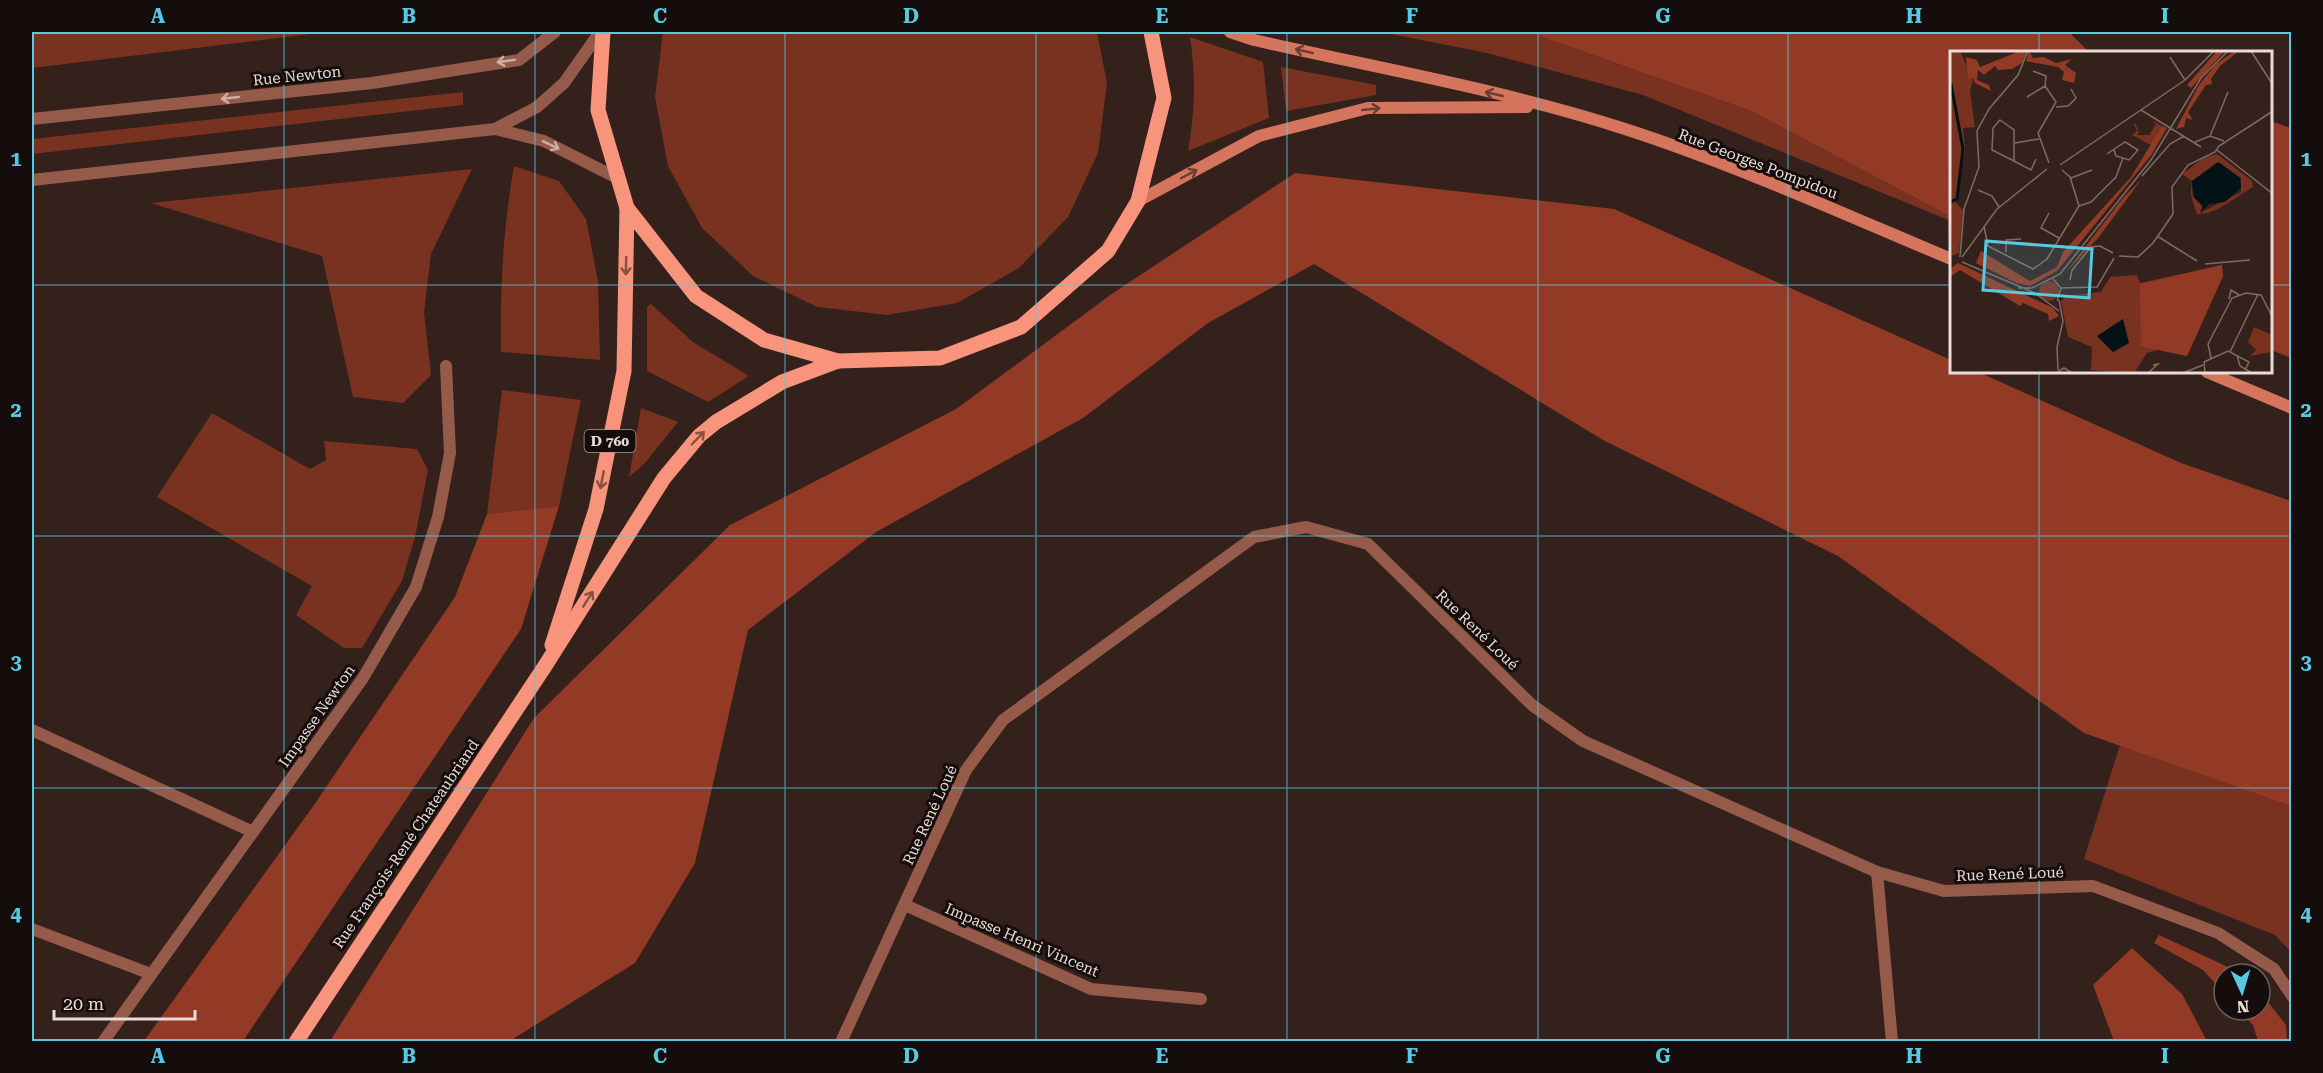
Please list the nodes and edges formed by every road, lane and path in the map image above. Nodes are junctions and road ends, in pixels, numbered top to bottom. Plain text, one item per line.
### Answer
1 (555, 32) edge
2 (601, 32) edge
3 (1151, 32) edge
4 (1230, 32) edge
5 (1551, 107) junction
6 (32, 119) edge
7 (495, 129) junction
8 (617, 178) junction
9 (32, 180) edge
10 (1137, 201) junction
11 (627, 208) junction
12 (1950, 259) edge
13 (838, 361) junction
14 (446, 366) dead end
15 (2212, 374) edge
16 (2292, 408) edge
17 (545, 666) junction
18 (32, 730) edge
19 (253, 832) junction
20 (1877, 872) junction
21 (906, 905) junction
22 (32, 929) edge
23 (151, 975) junction
24 (2292, 996) edge
25 (1201, 999) dead end
26 (104, 1041) edge
27 (296, 1041) edge
28 (841, 1041) edge
29 (1892, 1041) edge

1 -> 6 street, Rue Newton
2 - 7 street
2 - 8 main road
3 - 10 main road
5 -> 4 main road, Rue Georges Pompidou
10 -> 5 main road, Rue Georges Pompidou
5 - 12 main road, Rue Georges Pompidou
7 -> 8 street
7 - 9 street
8 - 11 main road
10 - 13 main road
11 - 13 main road
11 -> 17 main road, Rue François-René Chateaubriand / D 760
17 -> 13 main road, Rue François-René Chateaubriand / D 760
14 - 19 street, Impasse Newton
15 - 16 main road
17 - 27 main road, Rue François-René Chateaubriand / D 760
18 - 19 street
19 - 23 street, Impasse Newton
20 - 21 street, Rue René Loué
20 - 24 street, Rue René Loué
20 - 29 street
21 - 25 street, Impasse Henri Vincent
21 - 28 street, Rue René Loué
22 - 23 street
23 - 26 street, Impasse Newton

